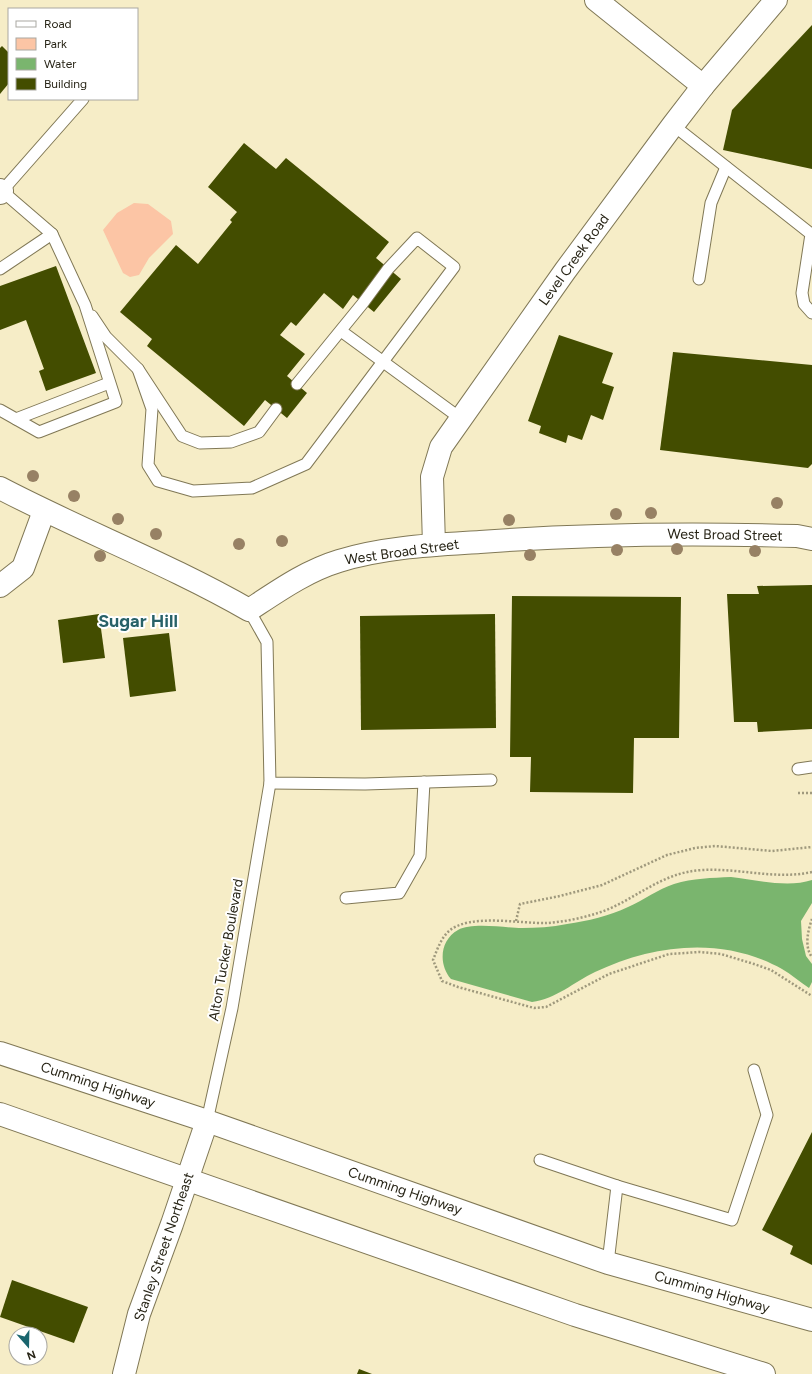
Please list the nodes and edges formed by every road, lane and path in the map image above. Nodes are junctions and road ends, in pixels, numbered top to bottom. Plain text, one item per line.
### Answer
1 (596, 0) edge
2 (776, 0) edge
3 (703, 86) junction
4 (82, 100) edge
5 (673, 125) junction
6 (726, 167) junction
7 (1, 191) edge
8 (52, 234) junction
9 (812, 234) edge
10 (0, 269) edge
11 (699, 280) dead end
12 (85, 305) junction
13 (812, 313) edge
14 (341, 330) junction
15 (383, 363) junction
16 (138, 369) junction
17 (109, 383) junction
18 (297, 384) dead end
19 (276, 409) dead end
20 (0, 410) edge
21 (460, 418) junction
22 (16, 419) junction
23 (0, 488) edge
24 (44, 511) junction
25 (812, 538) edge
26 (434, 545) junction
27 (0, 586) edge
28 (249, 610) junction
29 (812, 767) edge
30 (798, 770) dead end
31 (491, 780) dead end
32 (424, 782) junction
33 (270, 783) junction
34 (798, 793) dead end
35 (812, 793) edge
36 (812, 848) edge
37 (812, 872) edge
38 (346, 898) dead end
39 (812, 920) edge
40 (516, 921) junction
41 (812, 957) edge
42 (812, 996) edge
43 (0, 1053) edge
44 (754, 1070) dead end
45 (0, 1114) edge
46 (207, 1121) junction
47 (540, 1160) dead end
48 (187, 1179) junction
49 (617, 1186) junction
50 (608, 1262) junction
51 (812, 1320) edge
52 (124, 1374) edge
53 (764, 1374) edge

1 - 3 main road
2 - 3 main road, Level Creek Road
3 - 5 main road, Level Creek Road
4 - 7 lane
5 - 6 lane
5 - 21 main road, Level Creek Road
6 - 9 lane
6 - 11 lane
7 - 8 lane
8 - 10 lane
8 - 12 lane
9 - 13 lane
12 - 16 lane
12 - 17 lane
14 - 15 lane
14 - 15 lane
14 - 18 lane
15 - 16 lane
15 - 21 lane
16 - 19 lane
17 - 22 lane
17 - 22 lane
20 - 22 lane
21 - 26 main road, Level Creek Road
23 - 24 main road
24 - 27 main road
24 - 28 main road
25 - 26 main road, West Broad Street
26 - 28 main road, West Broad Street
28 - 33 lane, Alton Tucker Boulevard
29 - 30 lane
31 - 32 lane
32 - 33 lane
32 - 38 lane
33 - 46 lane, Alton Tucker Boulevard
34 - 35 path
36 - 40 path
37 - 40 path
39 - 41 path
40 - 42 path
43 - 46 main road, Cumming Highway
44 - 49 lane
45 - 48 main road
46 - 48 main road, Stanley Street Northeast
46 - 50 main road, Cumming Highway
47 - 49 lane
48 - 52 main road, Stanley Street Northeast
48 - 53 main road
49 - 50 lane
50 - 51 main road, Cumming Highway

